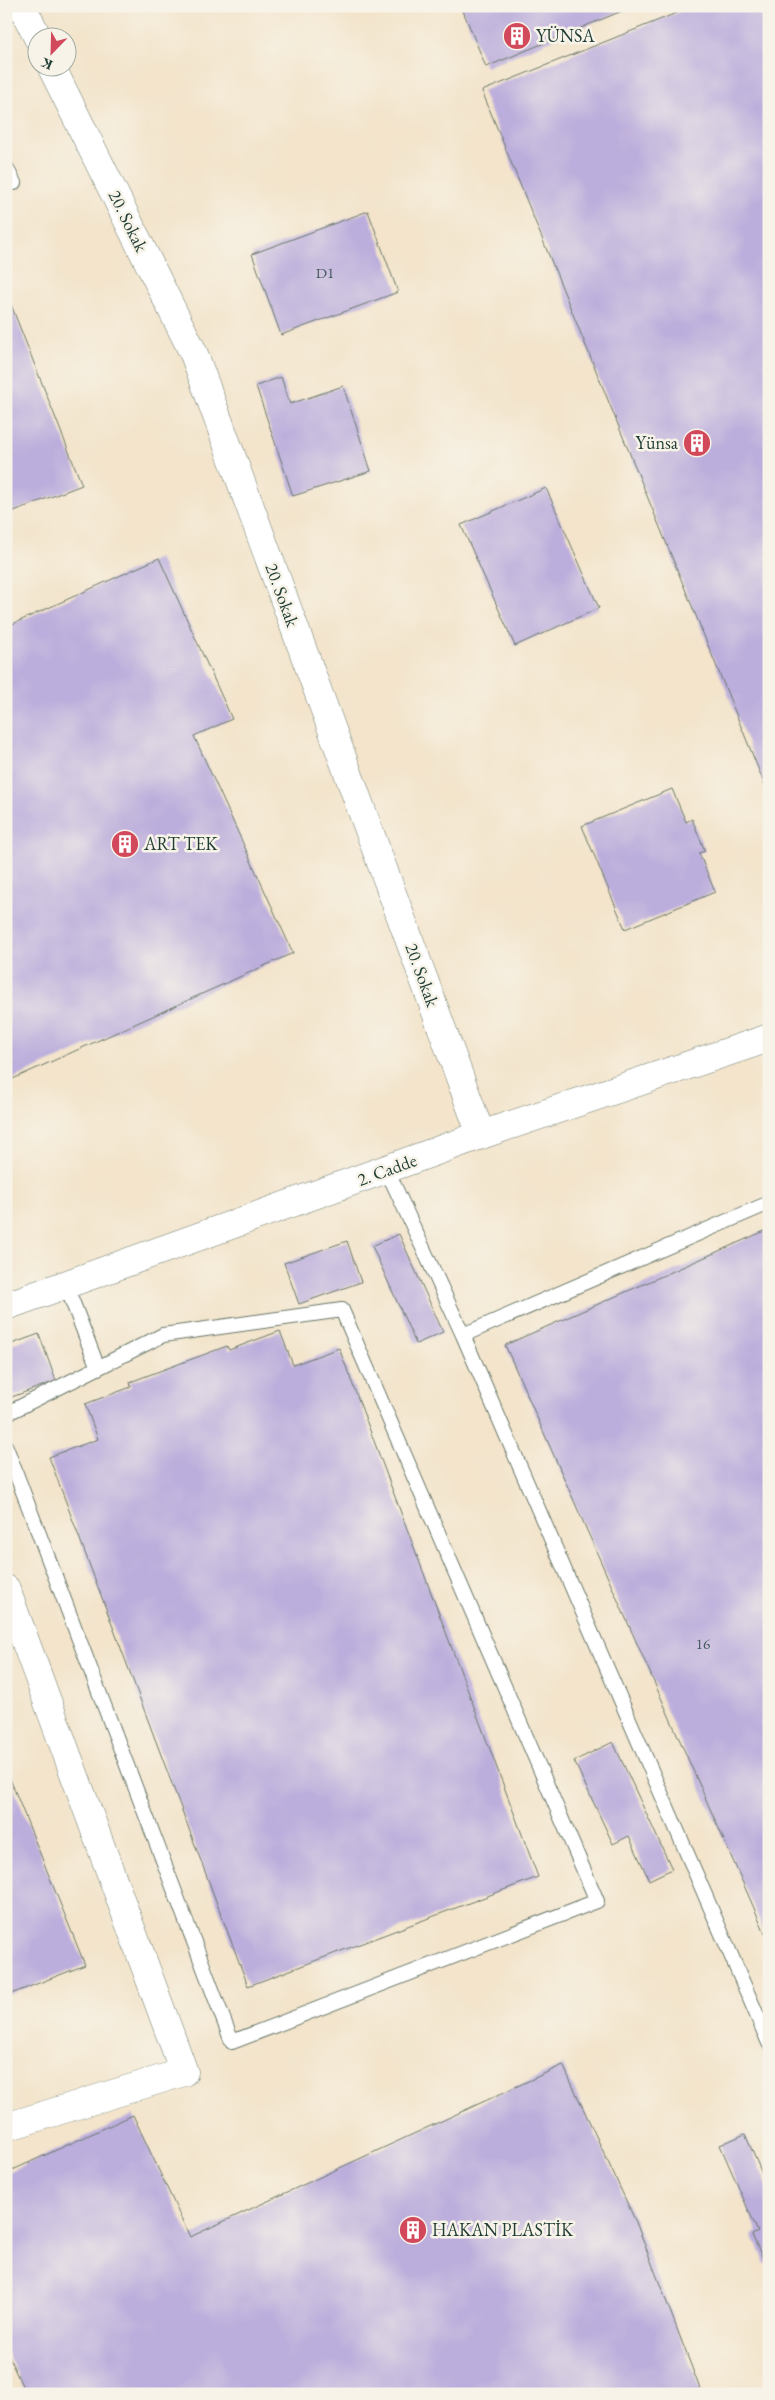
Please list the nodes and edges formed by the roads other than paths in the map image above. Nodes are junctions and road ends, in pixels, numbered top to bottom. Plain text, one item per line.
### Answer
1 (22, 6) edge
2 (33, 28) edge
3 (57, 78) edge
4 (6, 167) edge
5 (14, 183) dead end
6 (769, 1038) edge
7 (481, 1135) junction
8 (387, 1170) junction
9 (769, 1203) edge
10 (66, 1285) junction
11 (6, 1306) edge
12 (463, 1335) junction
13 (98, 1368) junction
14 (6, 1414) edge
15 (6, 1447) edge
16 (6, 1589) edge
17 (769, 2044) edge
18 (6, 2127) edge

1 - 2 street
3 - 7 street, 20. Sokak
4 - 5 lane
6 - 7 street, 2. Cadde
7 - 8 street, 2. Cadde
8 - 10 street, 2. Cadde
8 - 12 lane
9 - 12 lane
10 - 11 street, 2. Cadde
10 - 13 lane
12 - 17 lane
13 - 14 lane
13 - 15 lane
16 - 18 street

